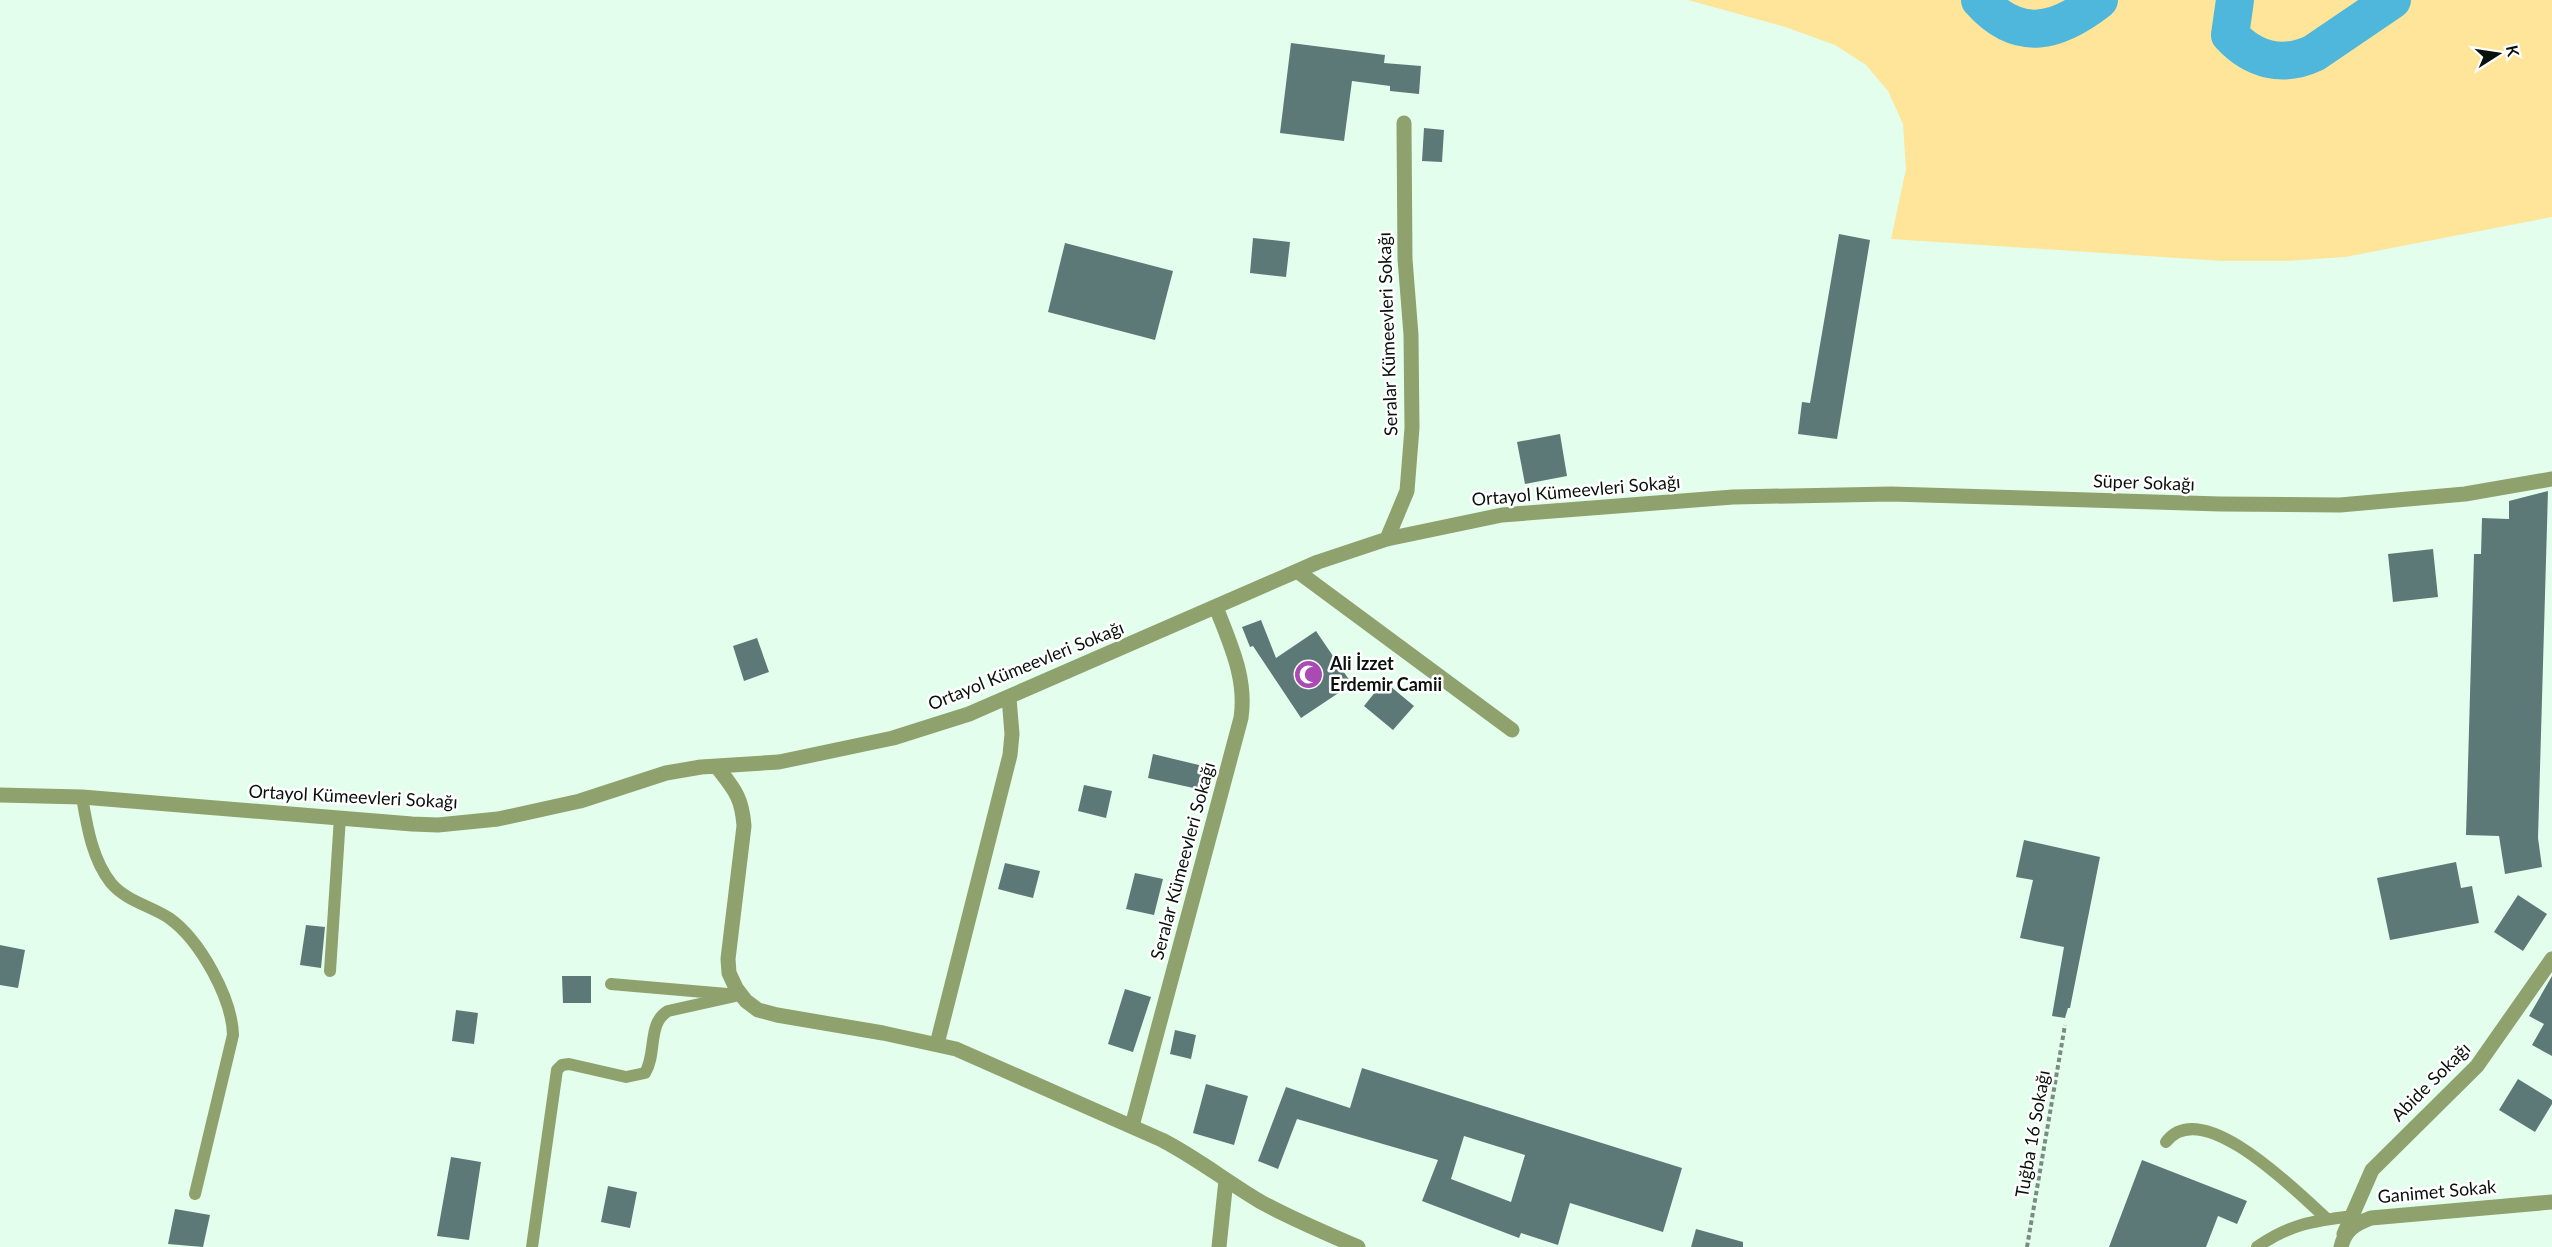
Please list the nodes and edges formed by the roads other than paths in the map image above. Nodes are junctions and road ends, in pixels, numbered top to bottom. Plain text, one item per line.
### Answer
1 (1404, 123) dead end
2 (2552, 479) edge
3 (1733, 497) joint
4 (1387, 539) junction
5 (1297, 571) junction
6 (1216, 607) junction
7 (1009, 698) junction
8 (1512, 730) dead end
9 (717, 767) junction
10 (0, 795) edge
11 (82, 797) junction
12 (340, 817) junction
13 (2552, 959) edge
14 (330, 971) dead end
15 (611, 984) dead end
16 (740, 995) junction
17 (937, 1044) junction
18 (1132, 1126) junction
19 (2166, 1142) dead end
20 (1226, 1180) junction
21 (195, 1194) dead end
22 (2552, 1202) edge
23 (2352, 1216) junction
24 (2327, 1219) junction
25 (2342, 1240) edge
26 (532, 1247) edge
27 (1219, 1247) edge
28 (1358, 1247) edge
29 (2257, 1247) edge

1 - 4 street, Seralar Kümeevleri Sokağı
2 - 3 street, Süper Sokağı
3 - 4 street, Ortayol Kümeevleri Sokağı
4 - 5 street, Ortayol Kümeevleri Sokağı
5 - 6 street, Ortayol Kümeevleri Sokağı
5 - 8 street
6 - 7 street, Ortayol Kümeevleri Sokağı
6 - 18 street, Seralar Kümeevleri Sokağı
7 - 9 street, Ortayol Kümeevleri Sokağı
7 - 17 street
9 - 12 street, Ortayol Kümeevleri Sokağı
9 - 16 street
10 - 11 street, Ortayol Kümeevleri Sokağı
11 - 12 street, Ortayol Kümeevleri Sokağı
11 - 21 lane
12 - 14 lane
13 - 23 street, Abide Sokağı
15 - 16 lane
16 - 17 street
16 - 26 lane
17 - 18 street
18 - 20 street
19 - 24 lane
20 - 27 street
20 - 28 street
22 - 25 street, Ganimet Sokak
23 - 24 lane
23 - 25 street, Abide Sokağı
24 - 29 lane

